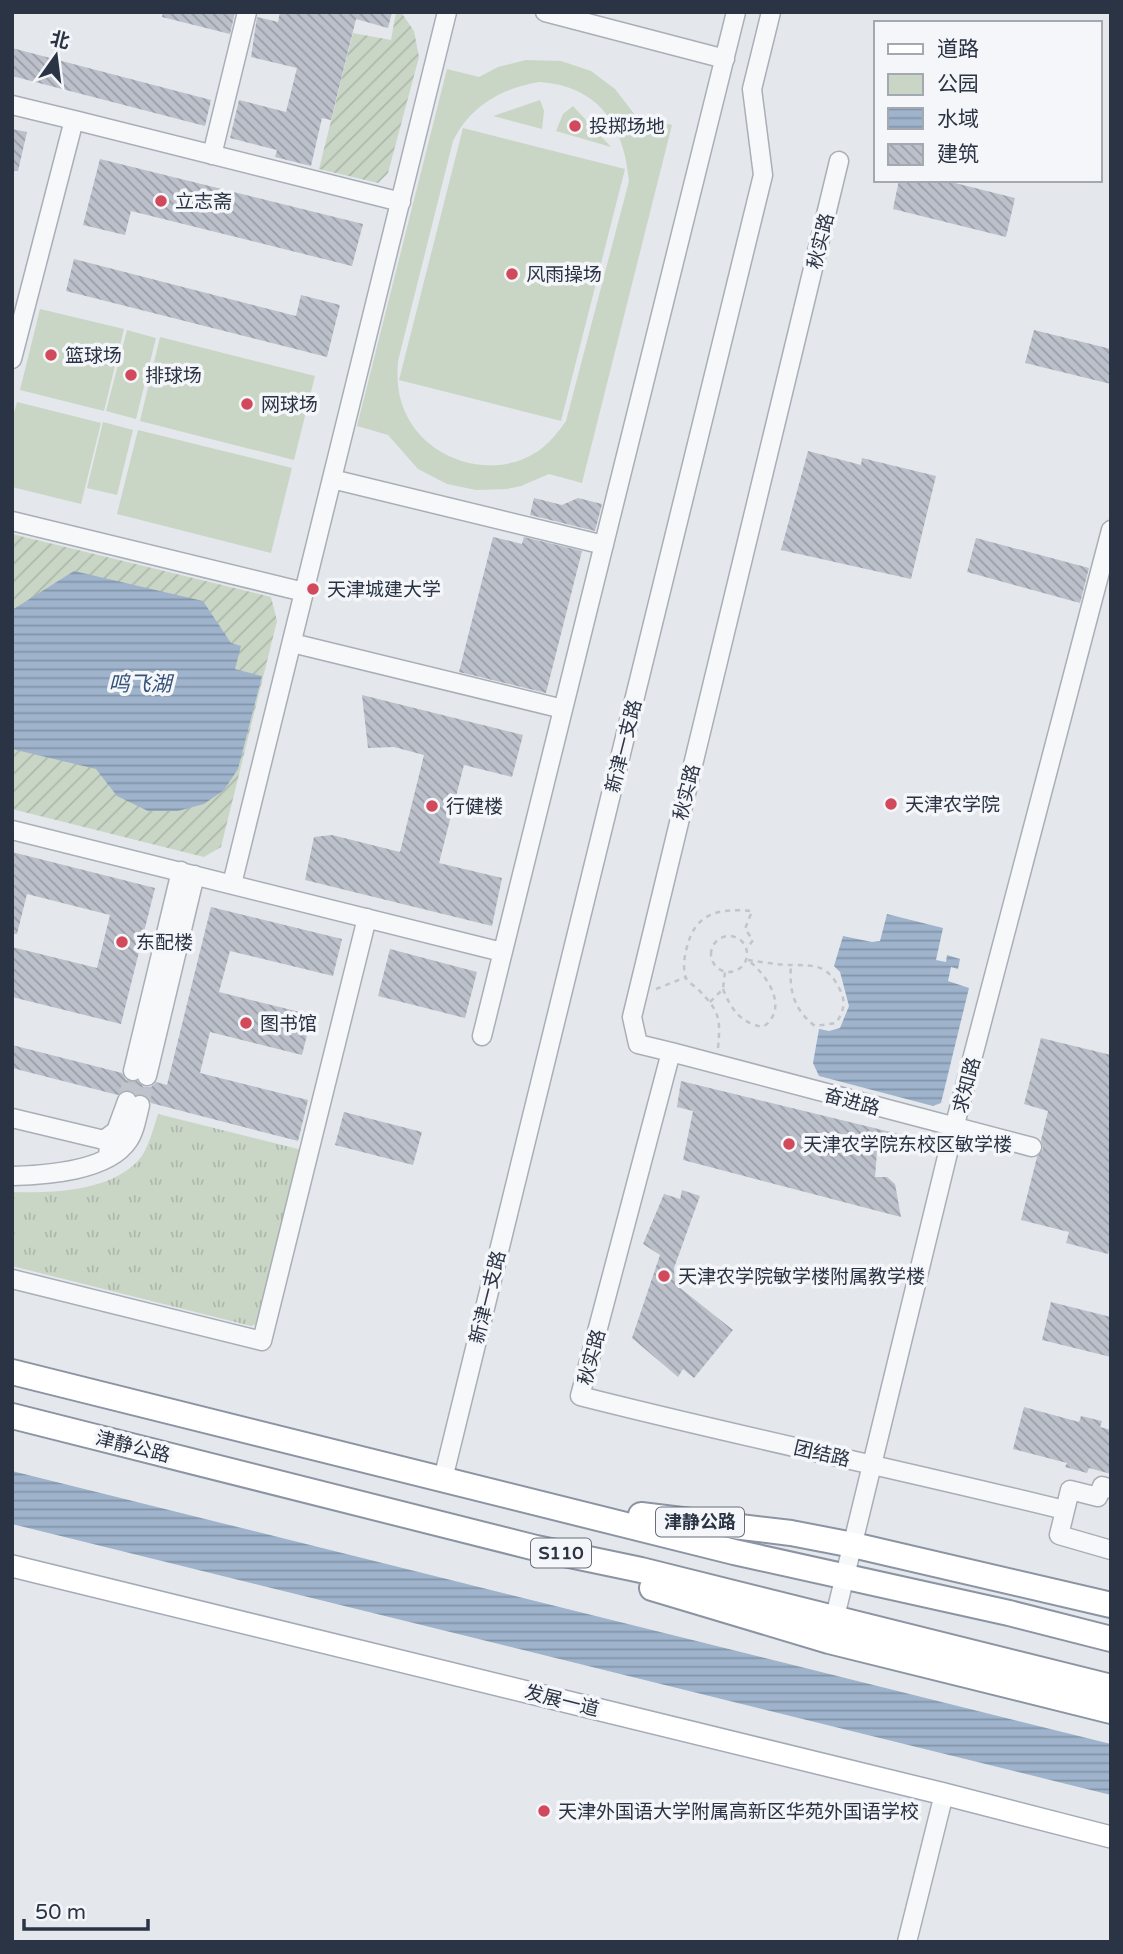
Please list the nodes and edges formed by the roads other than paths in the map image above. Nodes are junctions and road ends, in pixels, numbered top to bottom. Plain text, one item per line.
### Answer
1 (247, 12) edge
2 (447, 12) edge
3 (545, 12) edge
4 (736, 12) edge
5 (771, 12) edge
6 (725, 59) junction
7 (12, 105) edge
8 (74, 120) junction
9 (212, 155) junction
10 (839, 161) dead end
11 (401, 202) junction
12 (20, 300) edge
13 (12, 359) edge
14 (332, 479) junction
15 (12, 521) edge
16 (1111, 530) edge
17 (604, 545) junction
18 (304, 592) junction
19 (292, 643) junction
20 (563, 709) junction
21 (12, 830) edge
22 (188, 873) junction
23 (232, 884) junction
24 (367, 918) junction
25 (502, 952) junction
26 (482, 1036) dead end
27 (671, 1052) junction
28 (139, 1074) tunnel mouth
29 (12, 1118) edge
30 (954, 1128) junction
31 (104, 1140) junction
32 (1032, 1147) dead end
33 (108, 1158) junction
34 (12, 1176) edge
35 (12, 1279) edge
36 (12, 1372) edge
37 (580, 1396) joint
38 (12, 1416) edge
39 (872, 1464) junction
40 (443, 1479) junction
41 (1111, 1489) edge
42 (547, 1503) junction
43 (1065, 1510) junction
44 (853, 1545) junction
45 (1111, 1550) edge
46 (12, 1566) edge
47 (845, 1576) junction
48 (1111, 1605) edge
49 (1009, 1613) junction
50 (832, 1630) junction
51 (1111, 1639) edge
52 (1111, 1687) edge
53 (1111, 1711) edge
54 (944, 1794) junction
55 (1111, 1837) edge
56 (907, 1942) edge

1 - 9 street
2 - 11 street
3 - 6 street
4 - 6 street
5 - 40 street, 新津一支路
6 - 17 street
7 - 8 street
8 - 9 street
8 - 12 street
9 - 11 street
10 - 27 street, 秋实路
11 - 14 street
12 - 13 street
14 - 17 street
14 - 18 street
15 - 18 street
16 - 30 street, 求知路
17 - 20 street
18 - 19 street
19 - 20 street
19 - 23 street
20 - 25 street
21 - 22 street
22 - 23 street
22 - 28 street
23 - 24 street
24 - 25 street
24 - 35 street
25 - 26 street
27 - 30 street, 奋进路
27 - 37 street, 秋实路
29 - 31 street
30 - 32 street, 奋进路
30 - 39 street, 求知路
31 - 33 street
31 - 33 street
33 - 34 street
36 - 40 highway
37 - 39 street, 团结路
38 - 50 highway, 津静公路 / S110
39 - 43 street, 团结路
39 - 44 street, 求知路
40 - 42 highway
41 - 43 street
42 - 44 highway, 津静公路
42 - 47 highway
43 - 45 street
44 - 47 street, 求知路
44 - 48 highway, 津静公路
44 - 49 highway
46 - 54 main road, 发展一道
47 - 49 highway
47 - 50 street, 求知路
49 - 51 highway
50 - 52 highway
50 - 53 highway
54 - 55 main road, 发展一道
54 - 56 street

